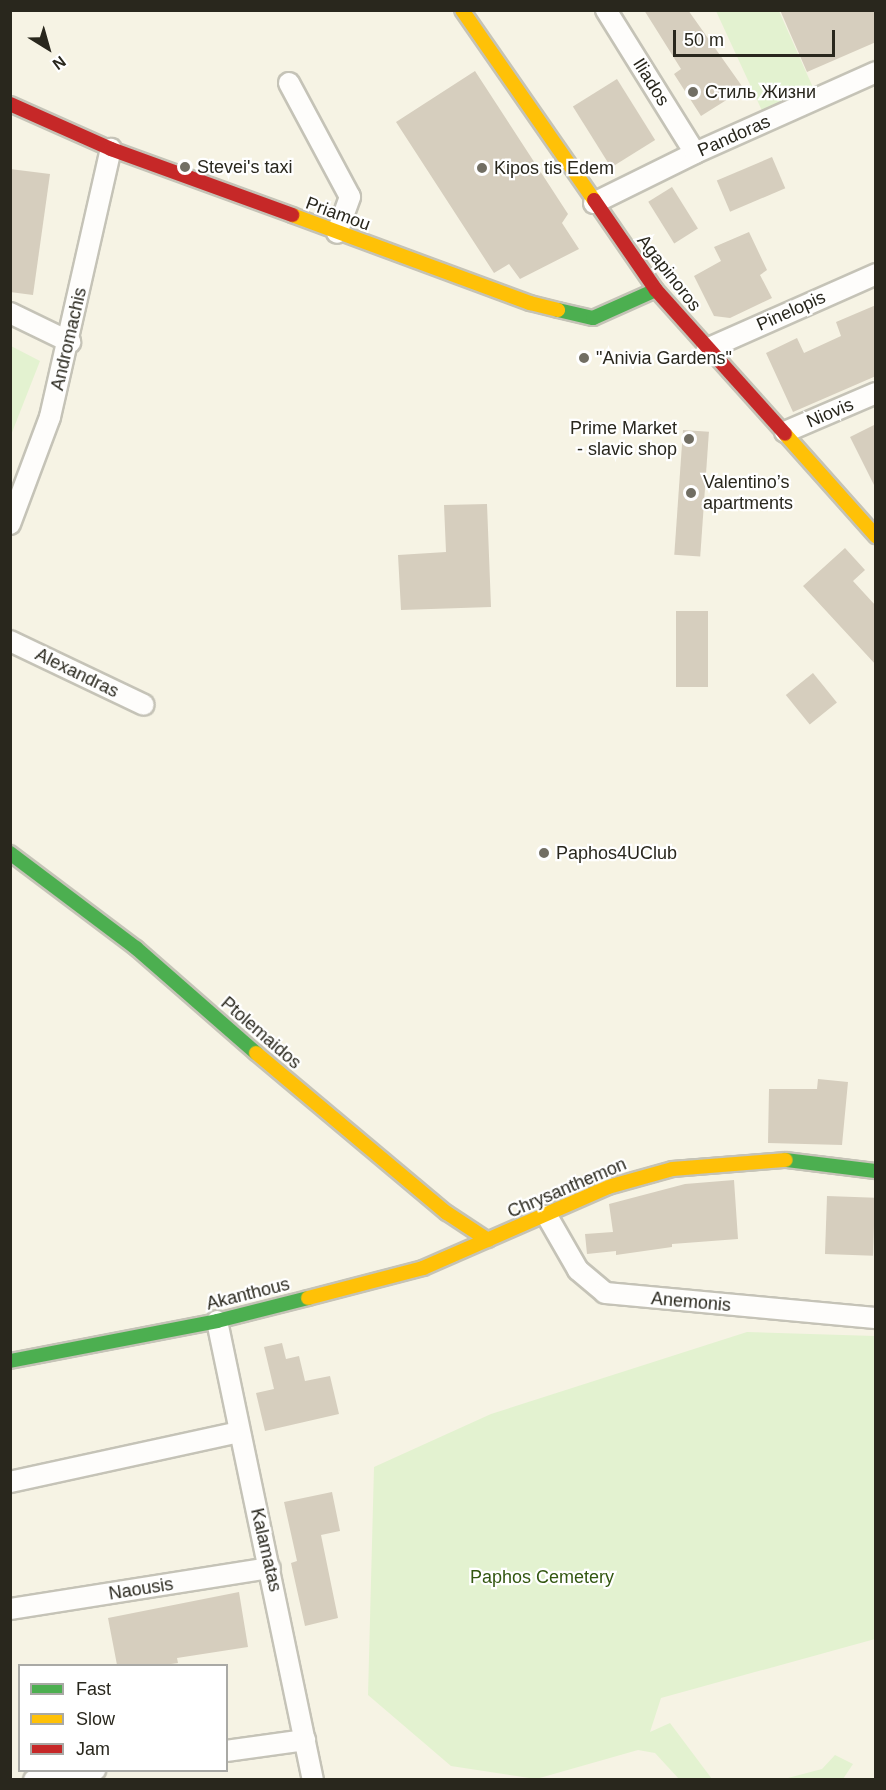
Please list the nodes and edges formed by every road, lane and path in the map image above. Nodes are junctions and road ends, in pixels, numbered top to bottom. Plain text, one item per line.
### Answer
1 (462, 10) edge
2 (606, 10) edge
3 (876, 72) edge
4 (289, 83) dead end
5 (10, 104) edge
6 (111, 149) junction
7 (695, 153) junction
8 (594, 204) junction
9 (338, 233) junction
10 (876, 274) edge
11 (656, 290) junction
12 (10, 313) edge
13 (70, 342) junction
14 (707, 349) junction
15 (876, 393) edge
16 (785, 432) junction
17 (10, 524) edge
18 (876, 536) edge
19 (10, 641) edge
20 (144, 705) dead end
21 (10, 853) edge
22 (876, 1172) edge
23 (547, 1216) junction
24 (488, 1240) junction
25 (876, 1318) edge
26 (217, 1321) junction
27 (10, 1361) edge
28 (238, 1432) junction
29 (10, 1482) edge
30 (270, 1568) junction
31 (10, 1609) edge
32 (305, 1740) junction
33 (228, 1751) edge
34 (81, 1772) edge
35 (33, 1779) edge
36 (313, 1779) edge

1 - 8 street, Agapinoros
2 - 7 street, Iliados
3 - 7 street, Pandoras
4 - 9 street
5 - 6 street, Priamou
6 - 9 street, Priamou
6 - 13 street, Andromachis
7 - 8 street, Pandoras
8 - 11 street, Agapinoros
9 - 11 street, Priamou
10 - 14 street, Pinelopis
11 - 14 street, Agapinoros
12 - 13 street
13 - 17 street, Andromachis
14 - 16 street, Agapinoros
15 - 16 street, Niovis
16 - 18 street, Agapinoros
19 - 20 street, Alexandras
21 - 24 street, Ptolemaidos
22 - 23 street, Chrysanthemon
23 - 24 street, Chrysanthemon
23 - 25 street, Anemonis
24 - 26 street, Akanthous
26 - 27 street, Akanthous
26 - 28 street, Kalamatas
28 - 29 street
28 - 30 street, Kalamatas
30 - 31 street, Naousis
30 - 32 street, Kalamatas
32 - 33 street
32 - 36 street, Kalamatas
34 - 35 street

